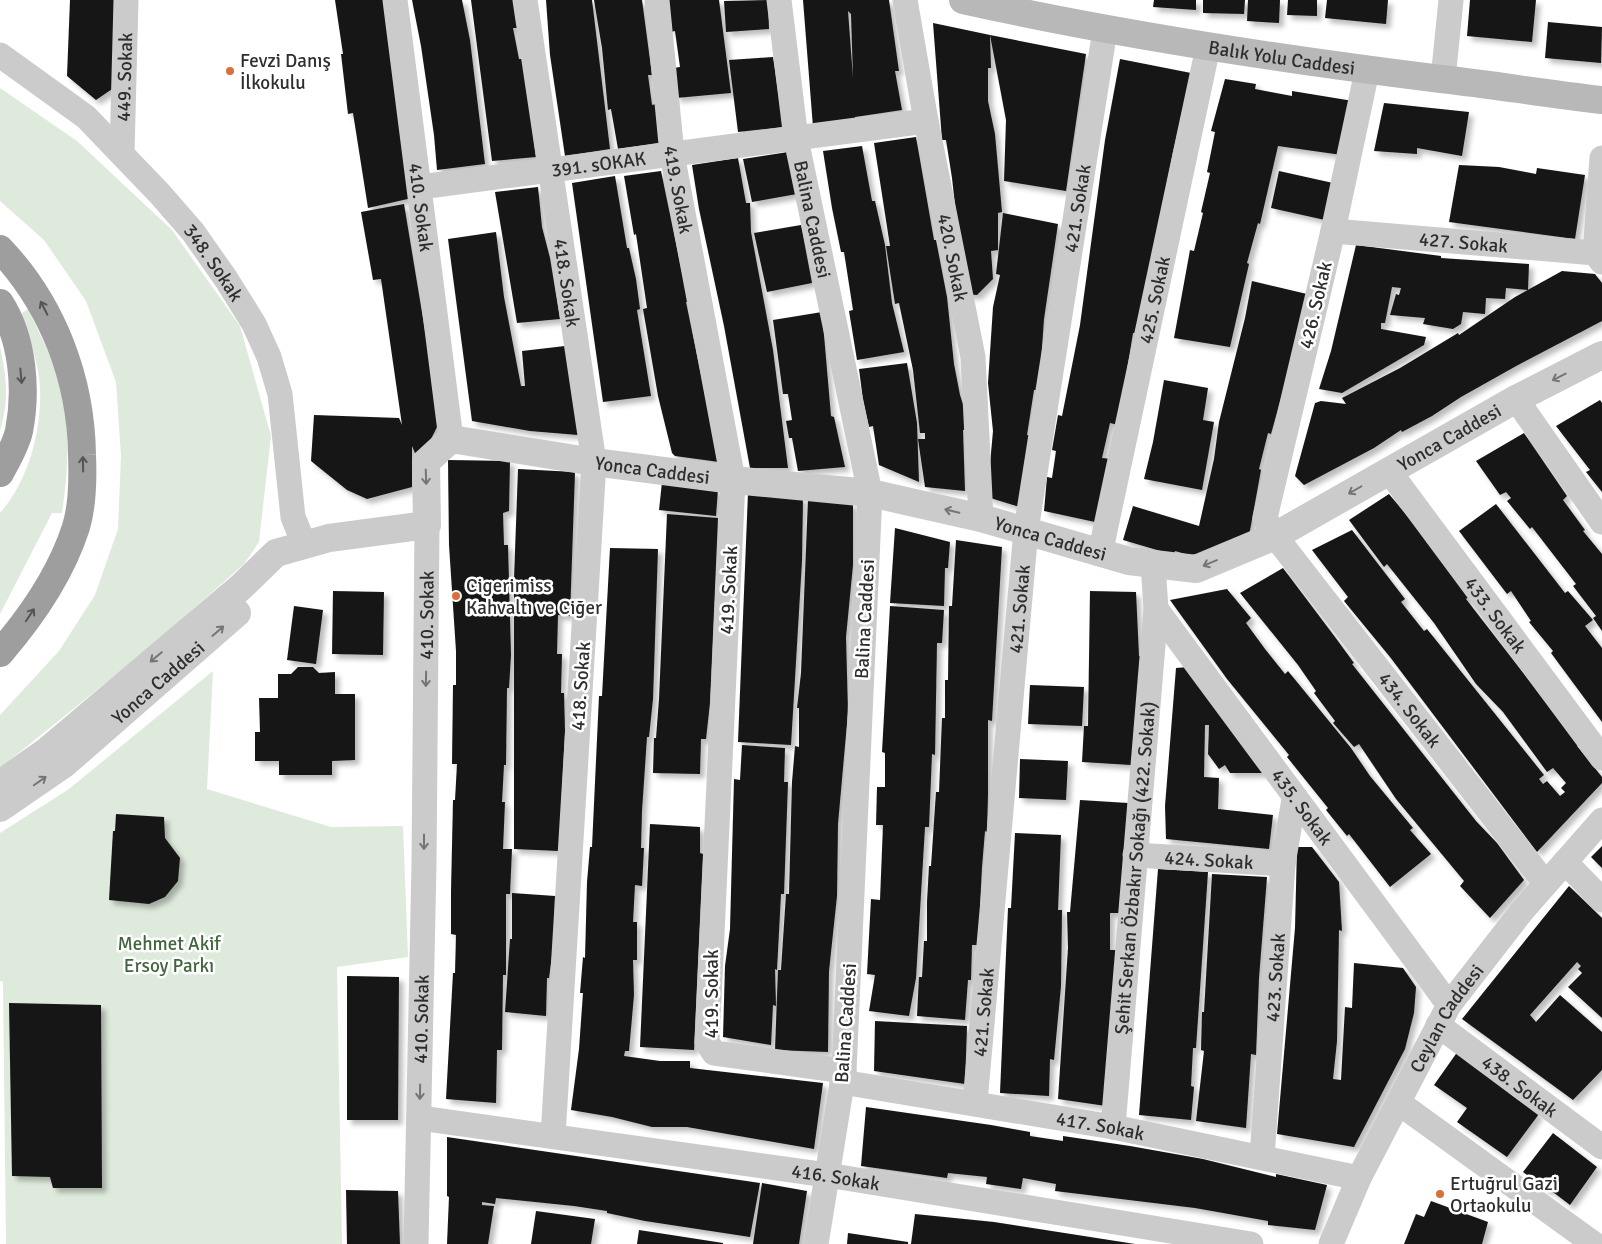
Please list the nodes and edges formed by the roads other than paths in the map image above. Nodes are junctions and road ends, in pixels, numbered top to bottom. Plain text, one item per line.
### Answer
1 (126, 0) edge
2 (395, 0) edge
3 (525, 0) edge
4 (657, 0) edge
5 (779, 0) edge
6 (905, 0) edge
7 (963, 0) edge
8 (1451, 0) edge
9 (1105, 30) junction
10 (1208, 47) junction
11 (0, 56) edge
12 (1367, 71) junction
13 (1443, 79) junction
14 (1602, 100) edge
15 (926, 121) junction
16 (796, 139) junction
17 (122, 153) junction
18 (672, 154) junction
19 (1602, 158) edge
20 (552, 171) junction
21 (420, 187) junction
22 (1332, 231) junction
23 (0, 249) edge
24 (1599, 257) edge
25 (0, 303) edge
26 (1602, 355) edge
27 (1516, 399) junction
28 (451, 439) junction
29 (594, 462) junction
30 (1388, 471) junction
31 (0, 473) edge
32 (733, 480) junction
33 (870, 492) junction
34 (981, 518) junction
35 (1602, 522) edge
36 (428, 525) junction
37 (1026, 530) junction
38 (1274, 536) junction
39 (304, 544) junction
40 (1100, 554) junction
41 (1153, 564) junction
42 (1156, 609) junction
43 (0, 653) edge
44 (1602, 758) edge
45 (0, 784) edge
46 (1294, 799) junction
47 (0, 808) edge
48 (1602, 820) edge
49 (1135, 855) junction
50 (1565, 862) junction
51 (1283, 864) junction
52 (1545, 883) junction
53 (1602, 900) edge
54 (1443, 1015) junction
55 (843, 1076) junction
56 (975, 1102) junction
57 (1399, 1103) junction
58 (420, 1118) junction
59 (1113, 1127) junction
60 (553, 1136) junction
61 (1602, 1147) edge
62 (1262, 1157) junction
63 (827, 1175) junction
64 (1359, 1178) junction
65 (416, 1244) edge
66 (816, 1244) edge
67 (1251, 1244) edge
68 (1331, 1244) edge
69 (1594, 1244) edge

1 - 17 street, 449. Sokak
2 - 21 street, 410. Sokak
3 - 20 street, 418. Sokak
4 - 18 street, 419. Sokak
5 - 16 street, Balina Caddesi
6 - 15 street, 420. Sokak
7 - 9 main road, Balık Yolu Caddesi
8 - 13 street
9 - 10 main road, Balık Yolu Caddesi
9 - 37 street, 421. Sokak
10 - 12 main road, Balık Yolu Caddesi
10 - 40 street, 425. Sokak
11 - 17 street, 348. Sokak
12 - 13 main road, Balık Yolu Caddesi
12 - 22 street, 426. Sokak
13 - 14 main road, Balık Yolu Caddesi
15 - 16 street, 391. sOKAK
15 - 34 street, 420. Sokak
16 - 18 street, 391. sOKAK
16 - 33 street, Balina Caddesi
17 - 39 street, 348. Sokak
18 - 20 street, 391. sOKAK
18 - 32 street, 419. Sokak
19 - 24 street
20 - 21 street, 391. sOKAK
20 - 29 street, 418. Sokak
21 - 28 street, 410. Sokak
22 - 24 street, 427. Sokak
22 - 38 street, 426. Sokak
43 -> 23 highway
25 -> 31 highway
26 -> 27 street, Yonca Caddesi
27 - 30 street, Yonca Caddesi
27 - 35 street
28 - 29 street, Yonca Caddesi
28 -> 36 street, 410. Sokak
29 - 32 street, Yonca Caddesi
29 - 60 street, 418. Sokak
30 -> 38 street, Yonca Caddesi
30 - 44 street, 433. Sokak
32 - 33 street, Yonca Caddesi
32 - 55 street, 419. Sokak
34 -> 33 street, Yonca Caddesi
33 - 55 street, Balina Caddesi
34 - 37 street, Yonca Caddesi
36 - 39 street
36 -> 58 street, 410. Sokak
37 - 40 street, Yonca Caddesi
37 - 56 street, 421. Sokak
38 -> 41 street, Yonca Caddesi
38 - 52 street, 434. Sokak
39 -> 45 street
47 -> 39 street, Yonca Caddesi
40 - 41 street, Yonca Caddesi
41 - 42 street, Şehit Serkan Özbakır Sokağı (422. Sokak)
42 - 46 street, 435. Sokak
42 - 49 street, Şehit Serkan Özbakır Sokağı (422. Sokak)
46 - 51 street, 423. Sokak
46 - 54 street, 435. Sokak
48 - 50 street, Ceylan Caddesi
49 - 51 street, 424. Sokak
49 - 59 street, Şehit Serkan Özbakır Sokağı (422. Sokak)
50 - 52 street, Ceylan Caddesi
50 - 53 street
51 - 62 street, 423. Sokak
52 - 54 street, Ceylan Caddesi
54 - 57 street, Ceylan Caddesi
54 - 61 street, 438. Sokak
55 - 56 street, 417. Sokak
55 - 63 street, Balina Caddesi
56 - 59 street, 417. Sokak
57 - 64 street, Ceylan Caddesi
57 - 69 street
58 - 60 street, 416. Sokak
58 - 65 street, 410. Sokak
59 - 62 street, 417. Sokak
60 - 63 street, 416. Sokak
62 - 64 street, 417. Sokak
63 - 66 street, Balina Caddesi
63 - 67 street, 416. Sokak
64 - 68 street, Ceylan Caddesi

